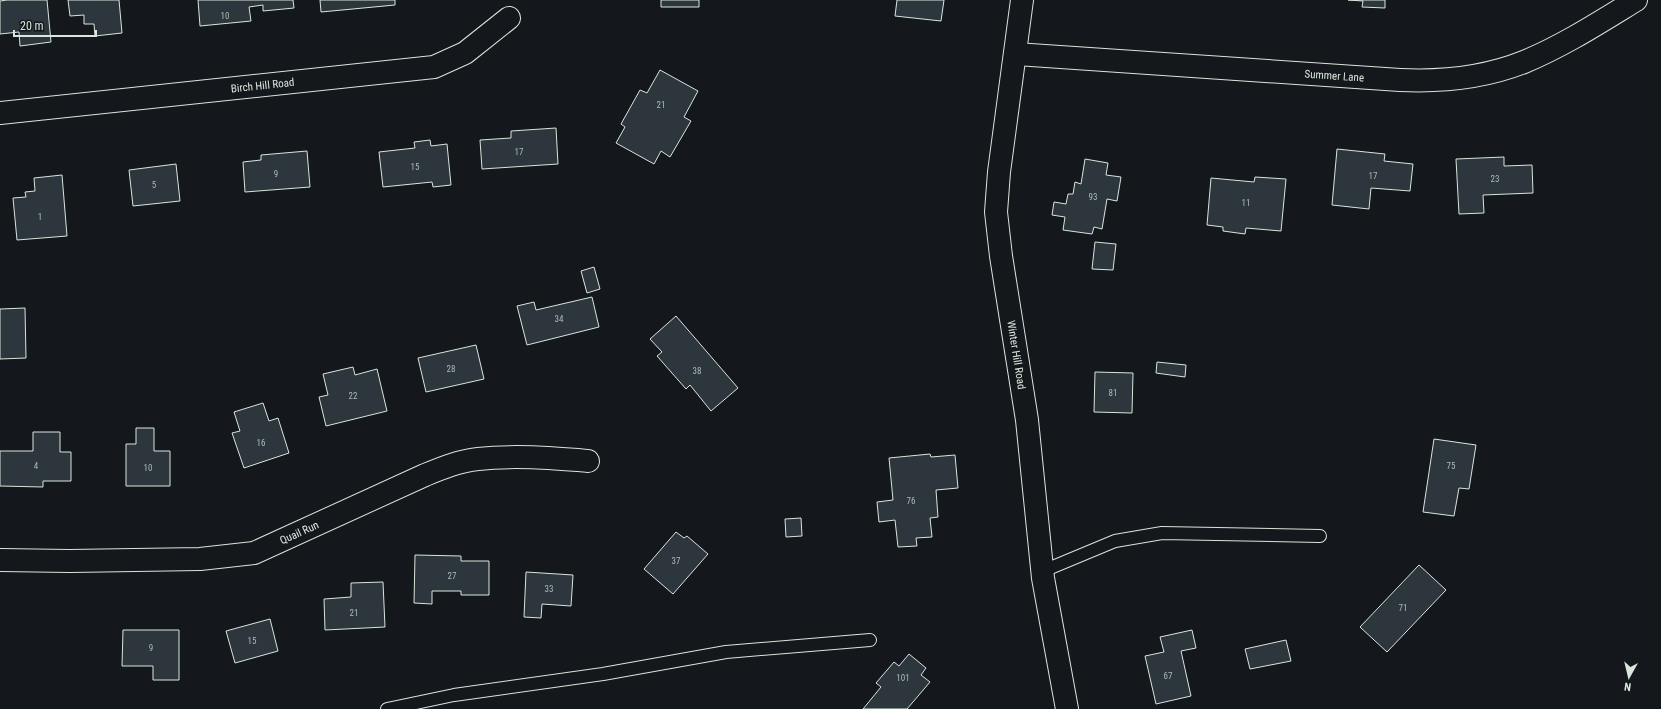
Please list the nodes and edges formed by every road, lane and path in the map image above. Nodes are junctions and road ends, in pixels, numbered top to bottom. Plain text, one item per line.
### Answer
1 (1022, 0) edge
2 (1636, 0) edge
3 (510, 18) dead end
4 (1015, 54) junction
5 (0, 113) edge
6 (588, 461) dead end
7 (1320, 536) dead end
8 (0, 560) edge
9 (1043, 571) junction
10 (870, 640) dead end
11 (387, 709) edge
12 (1067, 709) edge

1 - 4 street, Winter Hill Road
2 - 4 street, Summer Lane
3 - 5 street, Birch Hill Road
4 - 9 street, Winter Hill Road
6 - 8 street, Quail Run
7 - 9 lane
9 - 12 street, Winter Hill Road
10 - 11 lane

